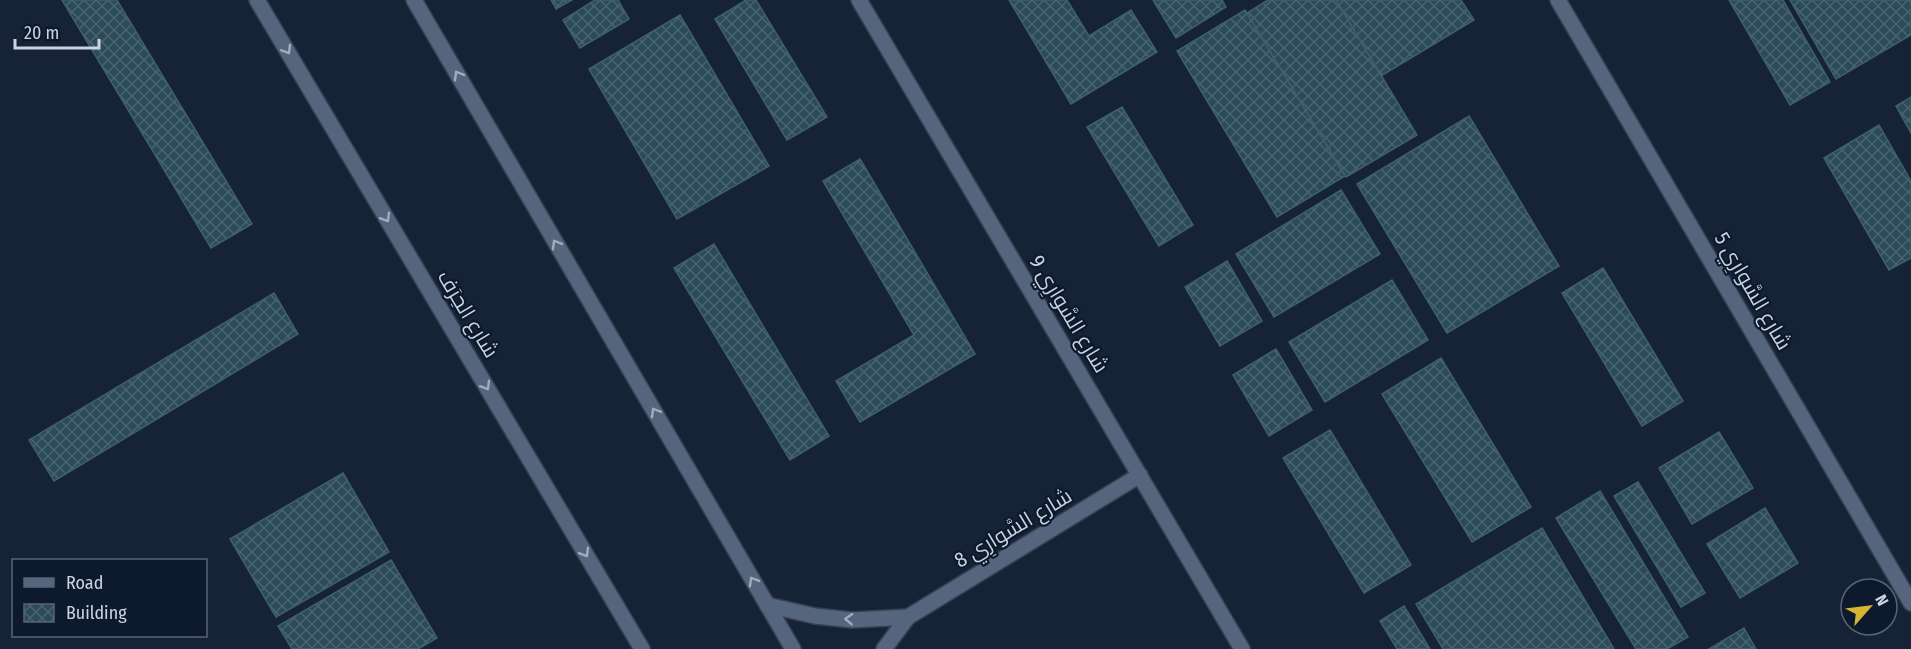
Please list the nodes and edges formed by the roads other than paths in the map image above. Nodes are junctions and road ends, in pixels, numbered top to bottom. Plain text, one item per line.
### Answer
1 (257, 0) edge
2 (414, 0) edge
3 (859, 0) edge
4 (1558, 0) edge
5 (1140, 475) junction
6 (1911, 603) edge
7 (767, 605) junction
8 (908, 617) junction
9 (642, 649) edge
10 (794, 649) edge
11 (884, 649) edge
12 (1242, 649) edge

1 -> 9 street, شارع الحِرَف
7 -> 2 street
3 - 5 street, شارع السَّوارِي 9
4 - 6 street, شارع السَّوارِي 5
5 - 8 street, شارع السَّوارِي 8
5 - 12 street, شارع السَّوارِي 9
8 -> 7 street, شارع السَّوارِي 8
7 - 10 street
8 - 11 street, شارع السَّوارِي 8

